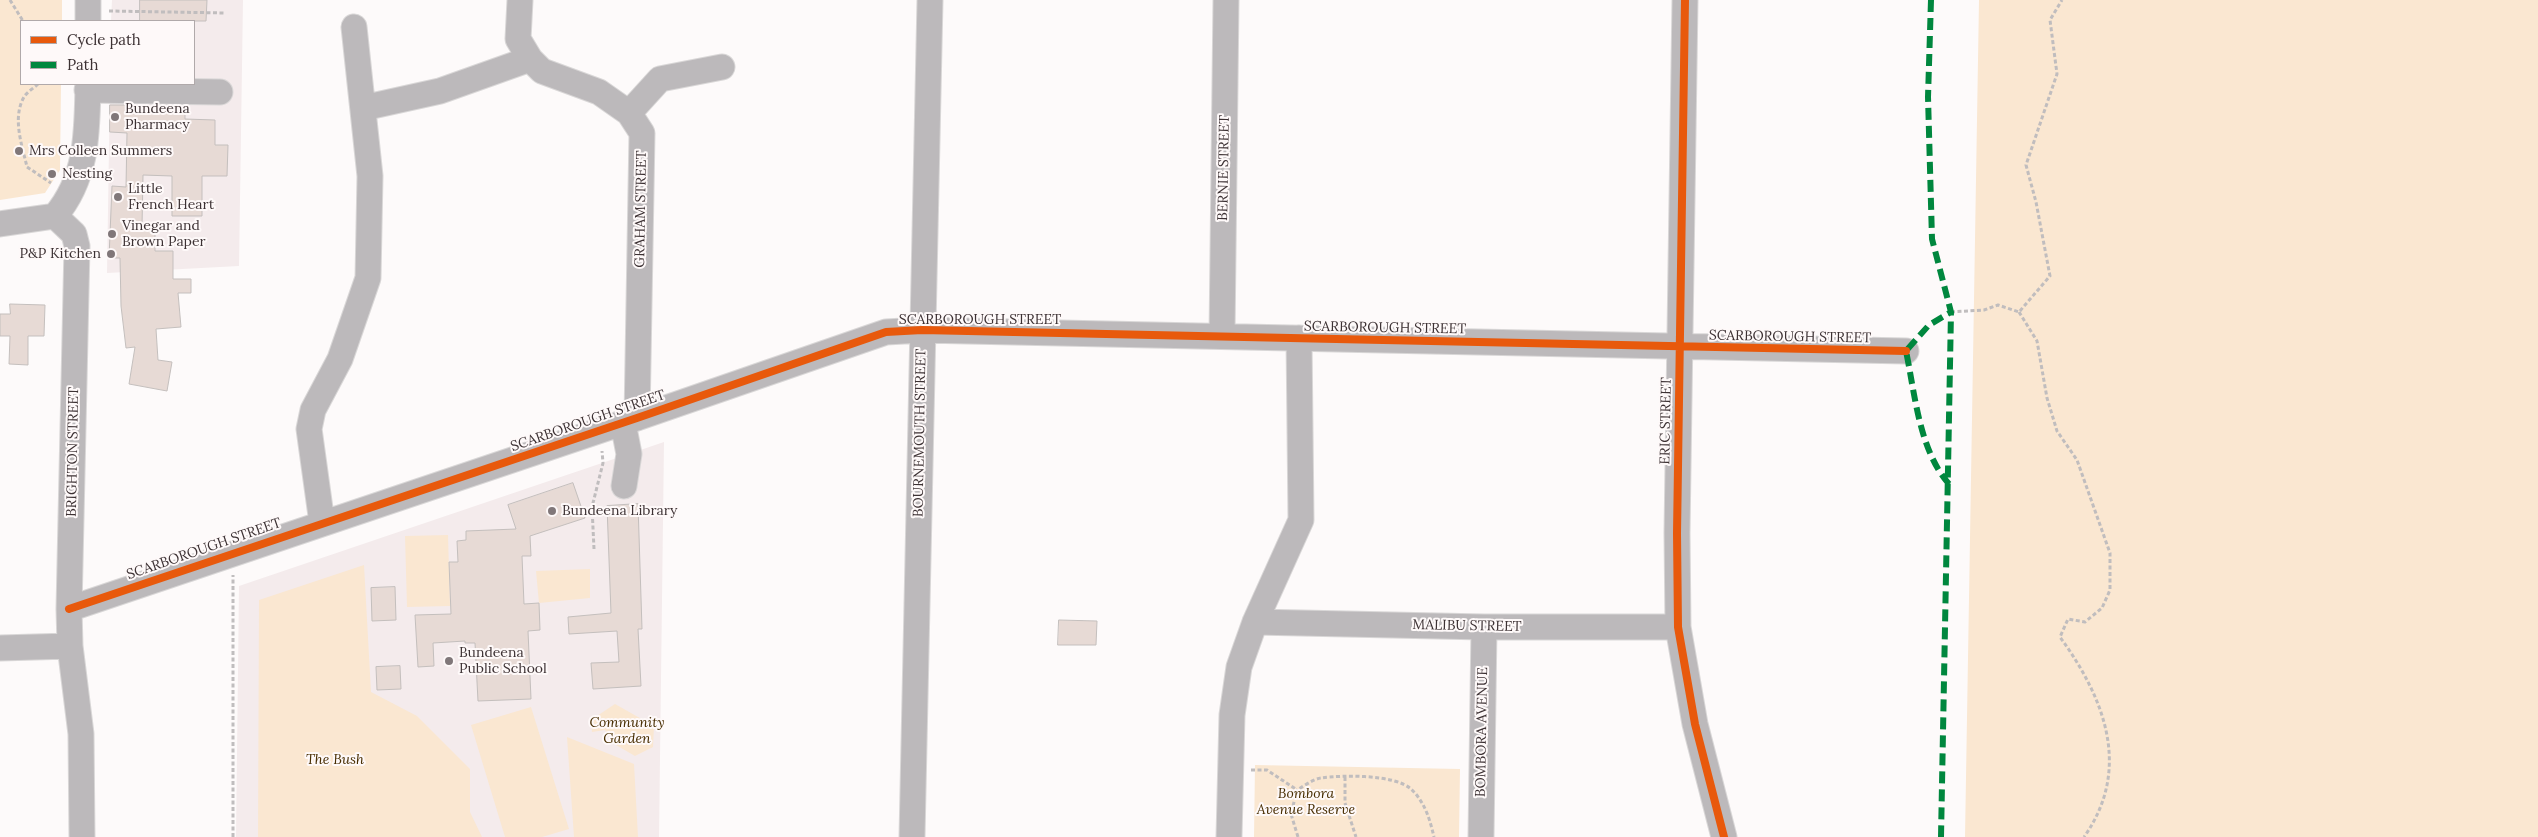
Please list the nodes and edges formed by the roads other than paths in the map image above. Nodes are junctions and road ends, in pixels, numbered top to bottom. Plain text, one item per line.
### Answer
1 (520, 0) edge
2 (930, 0) edge
3 (1226, 0) edge
4 (1685, 0) edge
5 (354, 27) dead end
6 (530, 59) junction
7 (722, 67) dead end
8 (88, 87) edge
9 (220, 92) dead end
10 (363, 108) junction
11 (629, 113) junction
12 (55, 216) junction
13 (0, 224) edge
14 (922, 330) junction
15 (1222, 336) junction
16 (1299, 338) junction
17 (1679, 348) junction
18 (1906, 350) dead end
19 (630, 420) junction
20 (624, 486) dead end
21 (322, 523) junction
22 (69, 609) junction
23 (1255, 622) junction
24 (1484, 626) junction
25 (1678, 627) junction
26 (70, 646) junction
27 (0, 648) edge
28 (82, 837) edge
29 (912, 837) edge
30 (1229, 837) edge
31 (1481, 837) edge
32 (1724, 837) edge

1 - 6 street
2 - 14 street, BOURNEMOUTH STREET
3 - 15 street, BERNIE STREET
4 - 17 street, ERIC STREET
5 - 10 street
6 - 10 street
6 - 11 street
7 - 11 street
8 - 9 street
8 - 12 street
10 - 21 street
11 - 19 street, GRAHAM STREET
12 - 13 street
12 - 22 street, BRIGHTON STREET
14 - 15 street, SCARBOROUGH STREET
14 - 19 street, SCARBOROUGH STREET
14 - 29 street, BOURNEMOUTH STREET
15 - 16 street, SCARBOROUGH STREET
16 - 17 street, SCARBOROUGH STREET
16 - 23 street
17 - 18 street, SCARBOROUGH STREET
17 - 25 street, ERIC STREET
19 - 20 street, GRAHAM STREET
19 - 21 street, SCARBOROUGH STREET
21 - 22 street, SCARBOROUGH STREET
22 - 26 street, BRIGHTON STREET
23 - 24 street, MALIBU STREET
23 - 30 street
24 - 25 street, MALIBU STREET
24 - 31 street, BOMBORA AVENUE
25 - 32 street, ERIC STREET
26 - 27 street
26 - 28 street, BRIGHTON STREET

